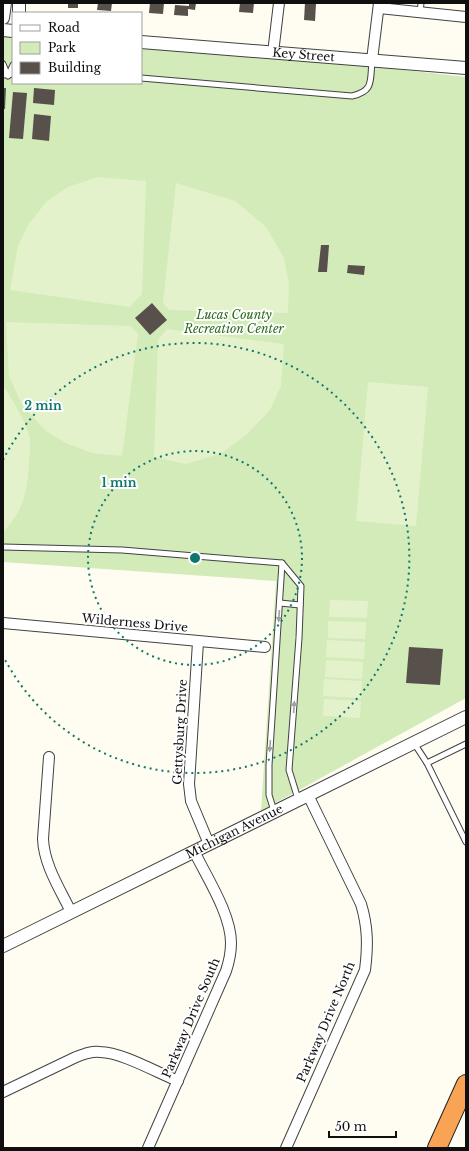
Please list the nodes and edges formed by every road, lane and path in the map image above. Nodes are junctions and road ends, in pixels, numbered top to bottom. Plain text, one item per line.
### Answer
1 (5, 3) edge
2 (279, 3) edge
3 (379, 5) edge
4 (420, 8) edge
5 (466, 17) edge
6 (3, 18) edge
7 (142, 42) edge
8 (273, 53) junction
9 (372, 60) junction
10 (3, 64) edge
11 (466, 68) edge
12 (8, 75) edge
13 (142, 78) edge
14 (3, 547) edge
15 (282, 563) junction
16 (280, 603) junction
17 (300, 605) junction
18 (3, 623) edge
19 (198, 642) junction
20 (265, 647) dead end
21 (466, 717) edge
22 (414, 743) junction
23 (466, 744) edge
24 (49, 757) dead end
25 (427, 763) junction
26 (303, 798) junction
27 (274, 812) junction
28 (466, 842) edge
29 (209, 844) junction
30 (194, 851) junction
31 (71, 912) junction
32 (3, 946) edge
33 (178, 1081) junction
34 (466, 1084) edge
35 (3, 1092) edge
36 (148, 1148) edge
37 (286, 1148) edge
38 (437, 1148) edge

1 - 6 street
2 - 8 street
3 - 4 street
3 - 9 street
4 - 5 street
7 - 8 street, Key Street
8 - 9 street, Key Street
9 - 11 street, Key Street
9 - 13 lane
10 - 12 lane
14 - 15 lane
15 - 16 lane
15 - 17 lane
16 - 17 lane
16 -> 27 lane
26 -> 17 lane
18 - 19 street, Wilderness Drive
19 - 20 street, Wilderness Drive
19 - 29 street, Gettysburg Drive
21 - 22 street, Michigan Avenue
22 - 25 lane
22 - 26 street, Michigan Avenue
23 - 25 lane
24 - 31 street
25 - 28 lane
26 - 27 street, Michigan Avenue
26 - 37 street, Parkway Drive North
27 - 29 street, Michigan Avenue
29 - 30 street, Michigan Avenue
30 - 31 street, Michigan Avenue
30 - 33 street, Parkway Drive South
31 - 32 street, Michigan Avenue
33 - 35 street
33 - 36 street, Parkway Drive South
34 - 38 highway

